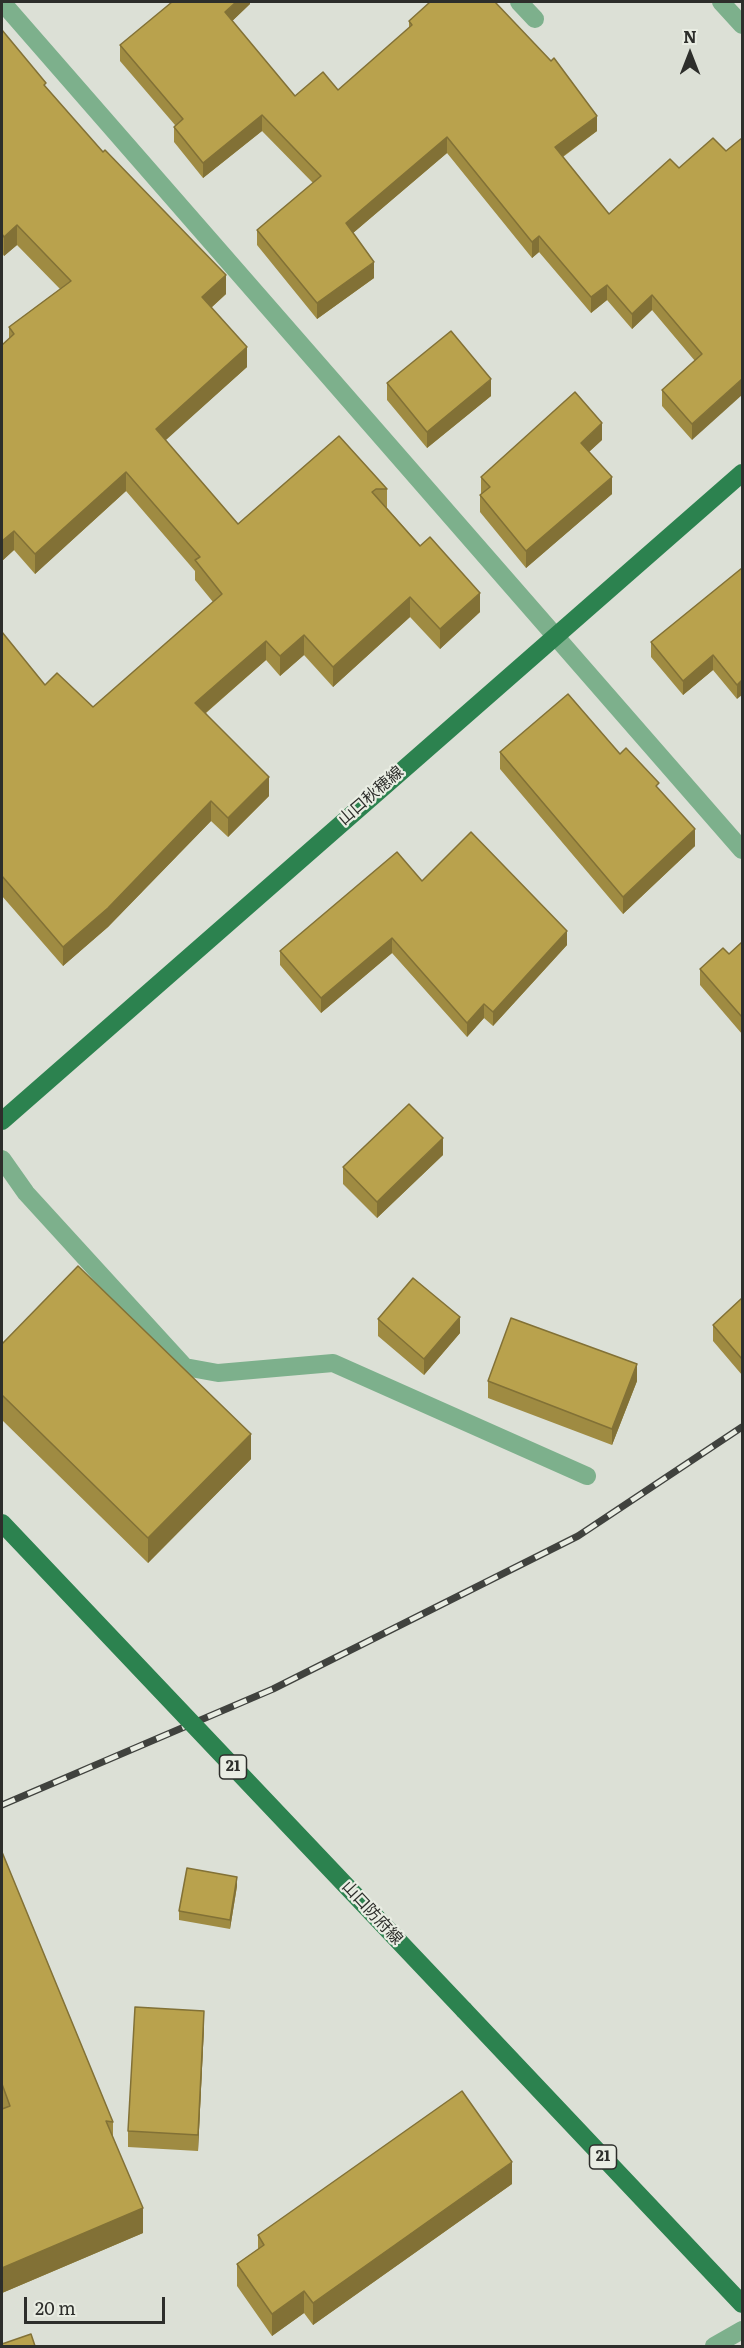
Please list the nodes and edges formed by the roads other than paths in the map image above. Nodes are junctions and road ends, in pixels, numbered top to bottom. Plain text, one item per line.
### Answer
1 (2, 2) edge
2 (519, 2) edge
3 (721, 2) edge
4 (535, 19) dead end
5 (742, 25) edge
6 (742, 472) edge
7 (554, 635) junction
8 (742, 850) edge
9 (2, 1121) edge
10 (2, 1159) edge
11 (587, 1476) dead end
12 (2, 1523) edge
13 (742, 2304) edge
14 (742, 2330) edge
15 (714, 2346) edge

1 - 7 street
2 - 4 street
3 - 5 street
6 - 7 main road, 山口秋穂線
7 - 8 street
7 - 9 main road, 山口秋穂線
10 - 11 street
12 - 13 main road, 山口防府線 / 21, bridge
14 - 15 street

